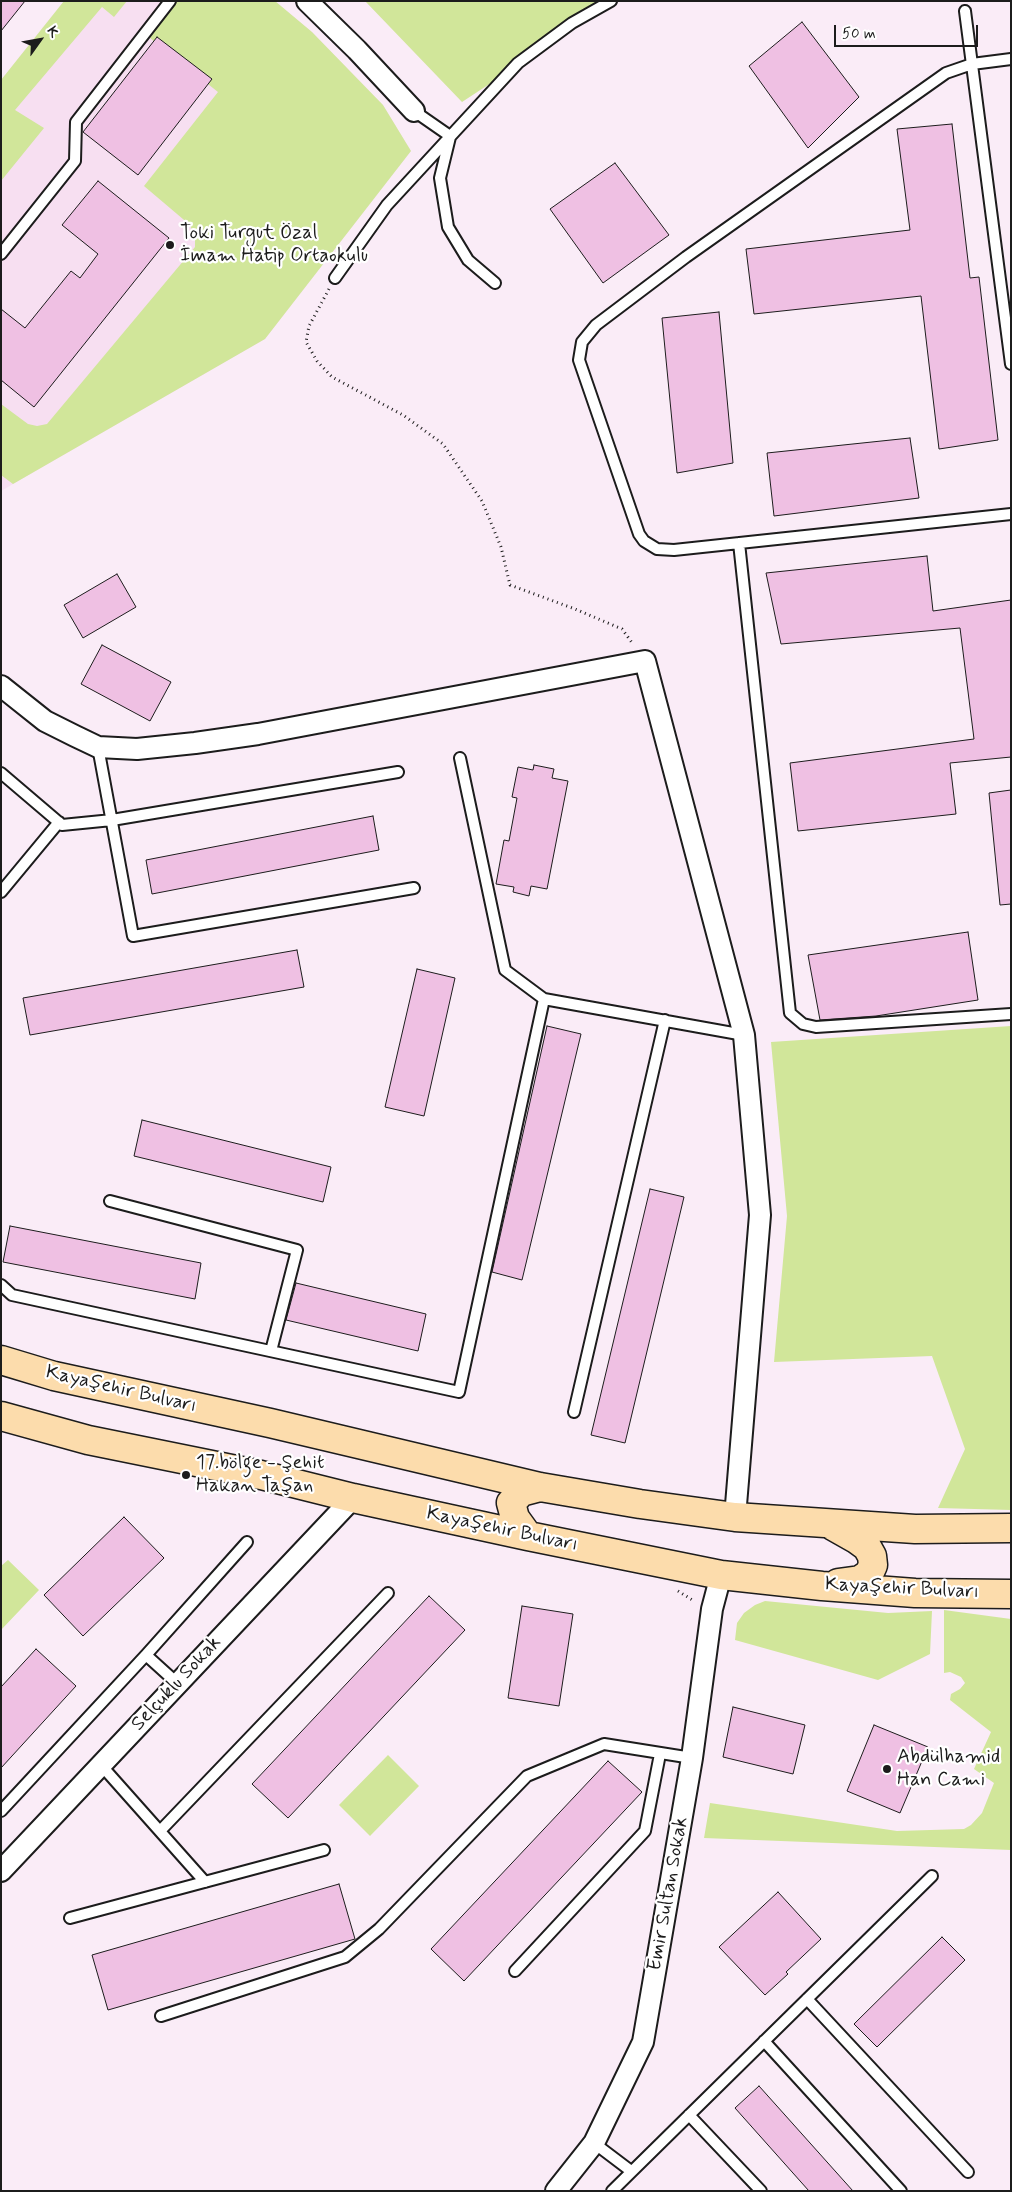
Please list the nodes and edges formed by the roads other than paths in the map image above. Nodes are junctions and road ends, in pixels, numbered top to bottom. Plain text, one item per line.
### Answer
1 (170, 1) edge
2 (306, 1) edge
3 (611, 1) edge
4 (965, 11) dead end
5 (1011, 59) edge
6 (972, 64) junction
7 (414, 110) joint
8 (450, 136) junction
9 (1, 254) edge
10 (335, 278) road end
11 (495, 283) dead end
12 (1011, 364) edge
13 (1011, 514) edge
14 (739, 543) junction
15 (1, 686) edge
16 (98, 747) junction
17 (460, 758) dead end
18 (398, 772) dead end
19 (1, 773) edge
20 (112, 820) junction
21 (58, 822) junction
22 (414, 888) dead end
23 (1, 892) edge
24 (544, 999) junction
25 (1011, 1014) edge
26 (665, 1020) junction
27 (744, 1035) junction
28 (110, 1201) dead end
29 (1, 1285) edge
30 (271, 1351) junction
31 (1, 1360) edge
32 (574, 1412) dead end
33 (1, 1416) edge
34 (540, 1487) junction
35 (353, 1498) junction
36 (735, 1517) junction
37 (826, 1523) junction
38 (1011, 1528) edge
39 (528, 1536) junction
40 (247, 1542) dead end
41 (721, 1574) junction
42 (822, 1586) junction
43 (388, 1593) dead end
44 (1011, 1594) edge
45 (146, 1655) junction
46 (178, 1684) junction
47 (660, 1754) junction
48 (692, 1758) junction
49 (101, 1765) junction
50 (1, 1811) edge
51 (160, 1831) junction
52 (324, 1850) dead end
53 (1, 1871) edge
54 (932, 1876) dead end
55 (205, 1882) junction
56 (70, 1918) dead end
57 (515, 1971) dead end
58 (807, 1999) junction
59 (162, 2016) dead end
60 (764, 2041) junction
61 (689, 2115) junction
62 (594, 2143) junction
63 (632, 2171) junction
64 (968, 2172) dead end
65 (556, 2191) edge
66 (612, 2191) edge
67 (761, 2191) edge
68 (901, 2191) edge

1 - 9 lane
2 - 7 street
3 - 8 lane
4 - 6 lane
5 - 6 lane
6 - 12 lane
6 - 14 lane
7 - 8 lane
8 - 10 lane
8 - 11 lane
13 - 14 lane
14 - 25 lane
15 - 16 street
16 - 20 lane
16 - 27 street
17 - 24 lane
18 - 20 lane
19 - 21 lane
20 - 21 lane
20 - 22 lane
21 - 23 lane
24 - 26 lane
24 - 30 lane
26 - 27 lane
26 - 32 lane
27 - 36 street
28 - 30 lane
29 - 30 lane
31 - 34 main road, Kayaşehir Bulvarı
33 - 35 main road, Kayaşehir Bulvarı
34 - 36 main road, Kayaşehir Bulvarı
34 - 39 main road
35 - 39 main road, Kayaşehir Bulvarı
35 - 46 street, Selçuklu Sokak
36 - 37 main road, Kayaşehir Bulvarı
37 - 38 main road, Kayaşehir Bulvarı
37 - 42 main road
39 - 41 main road, Kayaşehir Bulvarı
40 - 45 lane
41 - 42 main road, Kayaşehir Bulvarı
41 - 48 street, Emir Sultan Sokak
42 - 44 main road, Kayaşehir Bulvarı
43 - 51 lane
45 - 46 lane
45 - 50 lane
46 - 49 street, Selçuklu Sokak
47 - 48 lane
47 - 57 lane
47 - 59 lane
48 - 62 street, Emir Sultan Sokak
49 - 51 lane
49 - 53 street, Selçuklu Sokak
51 - 55 lane
52 - 55 lane
54 - 58 lane
55 - 56 lane
58 - 60 lane
58 - 64 lane
60 - 61 lane
60 - 68 lane
61 - 63 lane
61 - 67 lane
62 - 63 lane
62 - 65 street, Emir Sultan Sokak
63 - 66 lane

